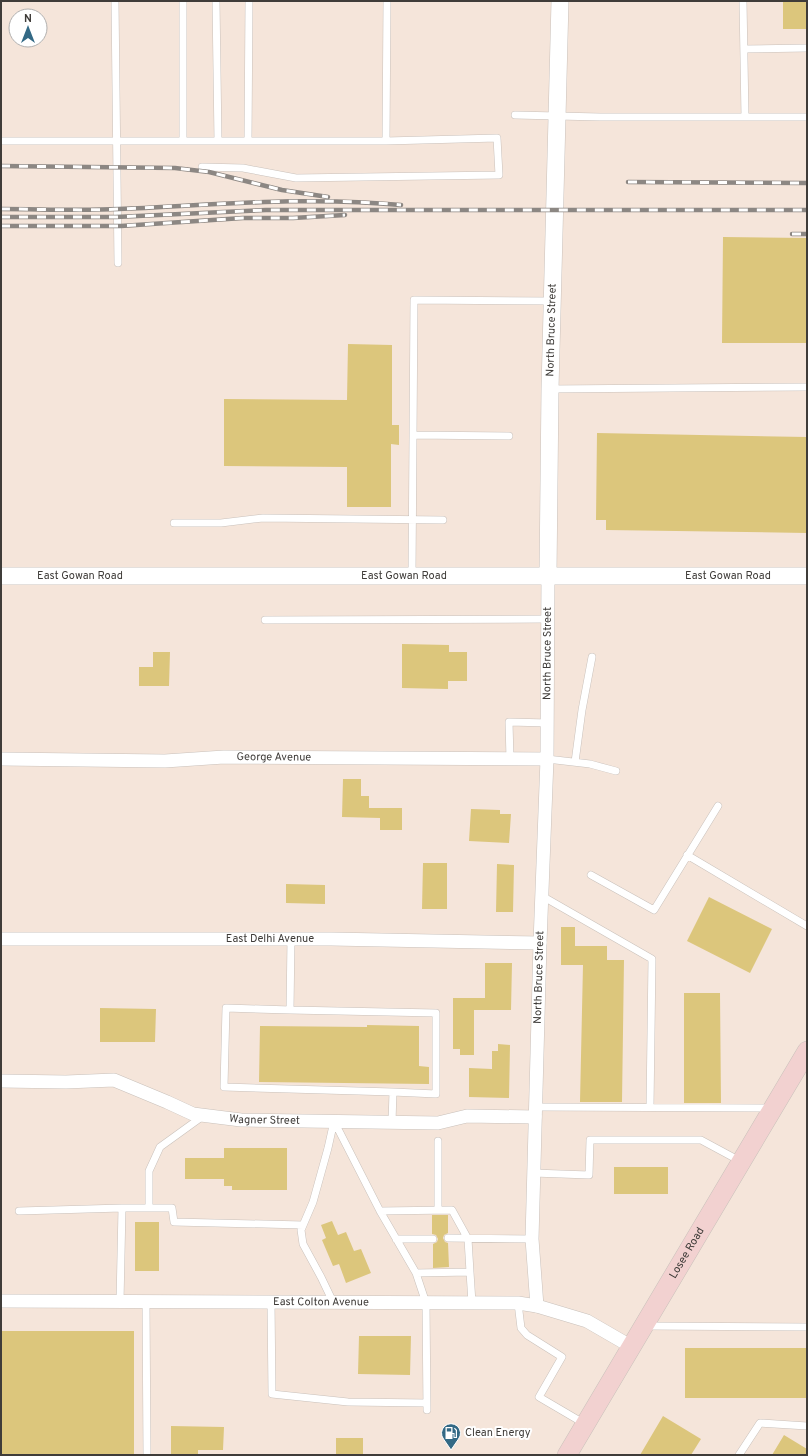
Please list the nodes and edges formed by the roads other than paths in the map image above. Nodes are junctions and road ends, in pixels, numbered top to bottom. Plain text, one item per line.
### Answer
1 (115, 1) edge
2 (183, 1) edge
3 (216, 1) edge
4 (249, 1) edge
5 (387, 1) edge
6 (560, 1) edge
7 (743, 1) edge
8 (807, 48) edge
9 (744, 49) junction
10 (515, 116) dead end
11 (558, 116) junction
12 (745, 117) junction
13 (807, 117) edge
14 (1, 141) edge
15 (117, 141) junction
16 (184, 141) junction
17 (218, 141) junction
18 (248, 141) junction
19 (386, 141) junction
20 (202, 167) dead end
21 (118, 263) dead end
22 (553, 301) junction
23 (807, 387) edge
24 (550, 389) junction
25 (413, 434) junction
26 (509, 436) dead end
27 (412, 520) junction
28 (443, 520) dead end
29 (174, 523) dead end
30 (548, 575) junction
31 (1, 576) edge
32 (412, 576) junction
33 (807, 576) edge
34 (265, 620) dead end
35 (549, 620) junction
36 (592, 657) dead end
37 (548, 723) junction
38 (510, 759) junction
39 (547, 759) junction
40 (1, 760) edge
41 (575, 762) junction
42 (616, 771) dead end
43 (718, 806) dead end
44 (687, 855) junction
45 (591, 874) dead end
46 (542, 896) junction
47 (807, 926) edge
48 (1, 939) edge
49 (291, 939) junction
50 (540, 943) junction
51 (290, 1010) junction
52 (807, 1051) edge
53 (1, 1081) edge
54 (393, 1092) junction
55 (650, 1108) junction
56 (773, 1108) junction
57 (535, 1112) junction
58 (204, 1115) junction
59 (334, 1121) junction
60 (392, 1122) junction
61 (438, 1141) dead end
62 (741, 1162) junction
63 (533, 1173) junction
64 (122, 1208) junction
65 (149, 1208) junction
66 (438, 1210) junction
67 (19, 1211) dead end
68 (380, 1211) junction
69 (303, 1225) junction
70 (448, 1238) dead end
71 (396, 1239) junction
72 (433, 1239) dead end
73 (468, 1239) junction
74 (532, 1239) junction
75 (470, 1272) junction
76 (416, 1273) junction
77 (1, 1302) edge
78 (120, 1302) junction
79 (146, 1302) junction
80 (271, 1302) junction
81 (333, 1302) junction
82 (426, 1303) junction
83 (472, 1303) junction
84 (518, 1303) junction
85 (537, 1306) junction
86 (644, 1326) junction
87 (807, 1327) edge
88 (632, 1347) junction
89 (586, 1424) junction
90 (807, 1426) edge
91 (147, 1455) edge
92 (567, 1455) edge
93 (739, 1455) edge

1 - 15 lane
2 - 16 lane
3 - 17 lane
4 - 18 lane
5 - 19 lane
6 - 11 street, North Bruce Street
7 - 9 lane
8 - 9 lane
9 - 12 lane
10 - 11 lane
11 - 12 lane
11 - 22 street, North Bruce Street
12 - 13 lane
14 - 15 lane
15 - 16 lane
15 - 21 lane
16 - 17 lane
17 - 18 lane
18 - 19 lane
19 - 20 lane
22 - 24 street, North Bruce Street
22 - 25 lane
23 - 24 lane
24 - 30 street, North Bruce Street
25 - 26 lane
25 - 27 lane
27 - 28 lane
27 - 29 lane
27 - 32 lane
30 - 32 street, East Gowan Road
30 - 33 street, East Gowan Road
30 - 35 street, North Bruce Street
31 - 32 street, East Gowan Road
34 - 35 lane
35 - 37 street, North Bruce Street
36 - 41 lane
37 - 38 lane
37 - 39 street, North Bruce Street
38 - 39 street, George Avenue
38 - 40 street, George Avenue
39 - 41 lane
39 - 46 street, North Bruce Street
41 - 42 lane
43 - 44 lane
44 - 45 lane
44 - 47 lane
46 - 50 street, North Bruce Street
46 - 55 lane
48 - 49 street, East Delhi Avenue
49 - 50 street, East Delhi Avenue
49 - 51 lane
50 - 57 street, North Bruce Street
51 - 54 lane
51 - 54 lane
52 - 56 main road, Losee Road
53 - 58 street, Wagner Street
54 - 60 lane
55 - 56 lane
55 - 57 lane
56 - 62 main road, Losee Road
57 - 60 street, Wagner Street
57 - 63 street, North Bruce Street
58 - 59 street, Wagner Street
58 - 65 lane
59 - 60 street, Wagner Street
59 - 68 lane
59 - 69 lane
61 - 66 lane
62 - 63 lane
62 - 86 main road, Losee Road
63 - 74 street, North Bruce Street
64 - 65 lane
64 - 67 lane
64 - 78 lane
65 - 69 lane
66 - 68 lane
66 - 73 lane
68 - 71 lane
69 - 81 lane
70 - 73 lane
71 - 72 lane
71 - 76 lane
73 - 74 lane
73 - 75 lane
74 - 85 street, North Bruce Street
75 - 76 lane
75 - 83 lane
76 - 82 lane
77 - 78 street, East Colton Avenue
78 - 79 street, East Colton Avenue
79 - 80 street, East Colton Avenue
79 - 91 lane
80 - 81 street, East Colton Avenue
80 - 82 lane
81 - 82 street, East Colton Avenue
82 - 83 street, East Colton Avenue
83 - 84 street, East Colton Avenue
84 - 85 street, East Colton Avenue
84 - 89 lane
85 - 88 street, East Colton Avenue
86 - 87 lane
86 - 88 main road, Losee Road
88 - 89 main road, Losee Road
89 - 92 main road, Losee Road
90 - 93 lane

